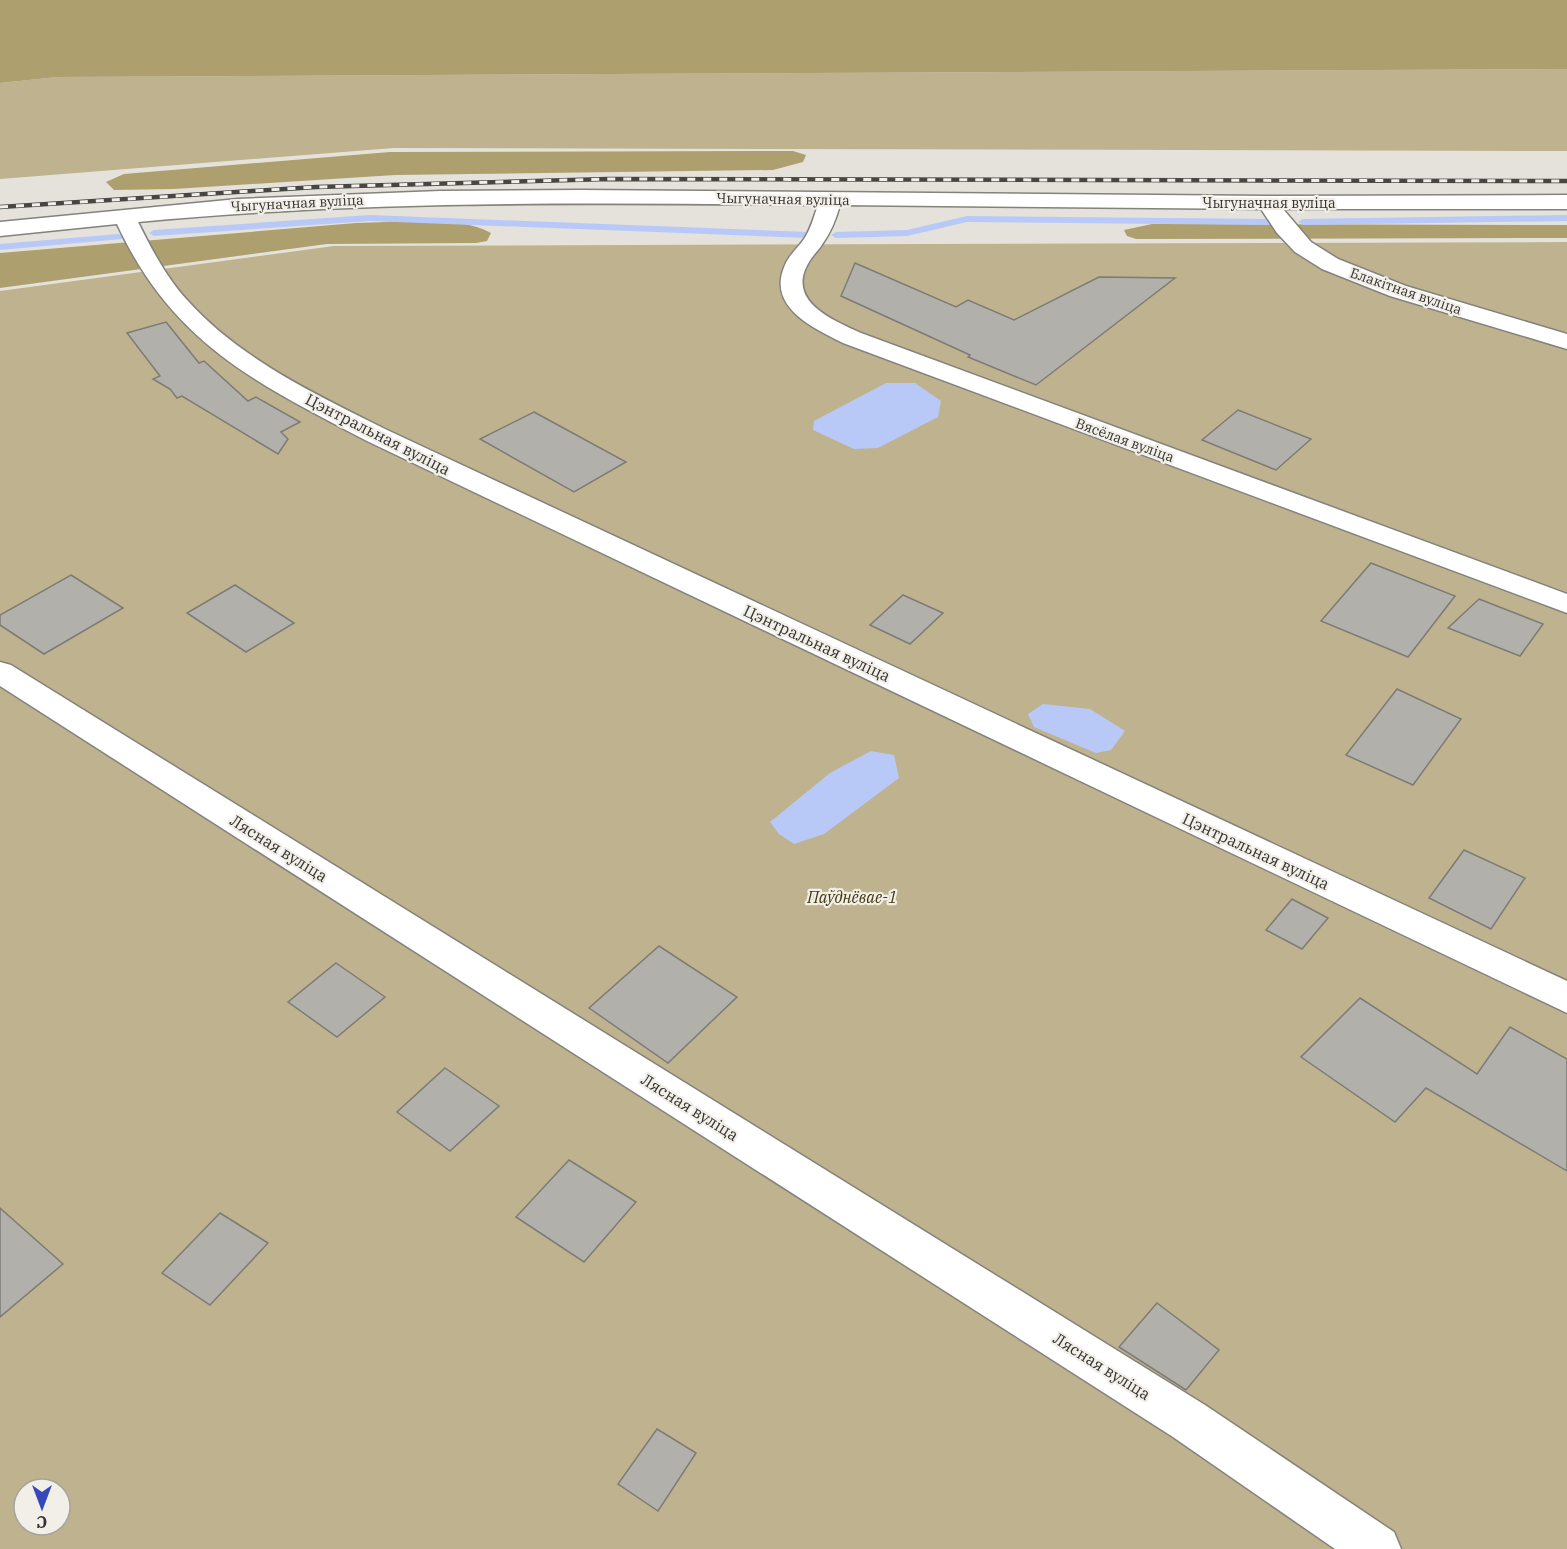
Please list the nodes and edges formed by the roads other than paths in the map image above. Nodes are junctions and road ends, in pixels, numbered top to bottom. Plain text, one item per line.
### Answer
1 (831, 200) junction
2 (1567, 202) edge
3 (1268, 203) junction
4 (124, 216) junction
5 (0, 229) edge
6 (1567, 342) edge
7 (1567, 604) edge
8 (0, 672) edge
9 (1567, 998) edge
10 (1377, 1549) edge

1 - 3 lane, Чыгуначная вуліца
1 - 4 lane, Чыгуначная вуліца
1 - 7 lane, Вясёлая вуліца
2 - 3 lane, Чыгуначная вуліца
3 - 6 lane, Блакітная вуліца
4 - 5 lane, Чыгуначная вуліца
4 - 9 lane, Цэнтральная вуліца
8 - 10 lane, Лясная вуліца

